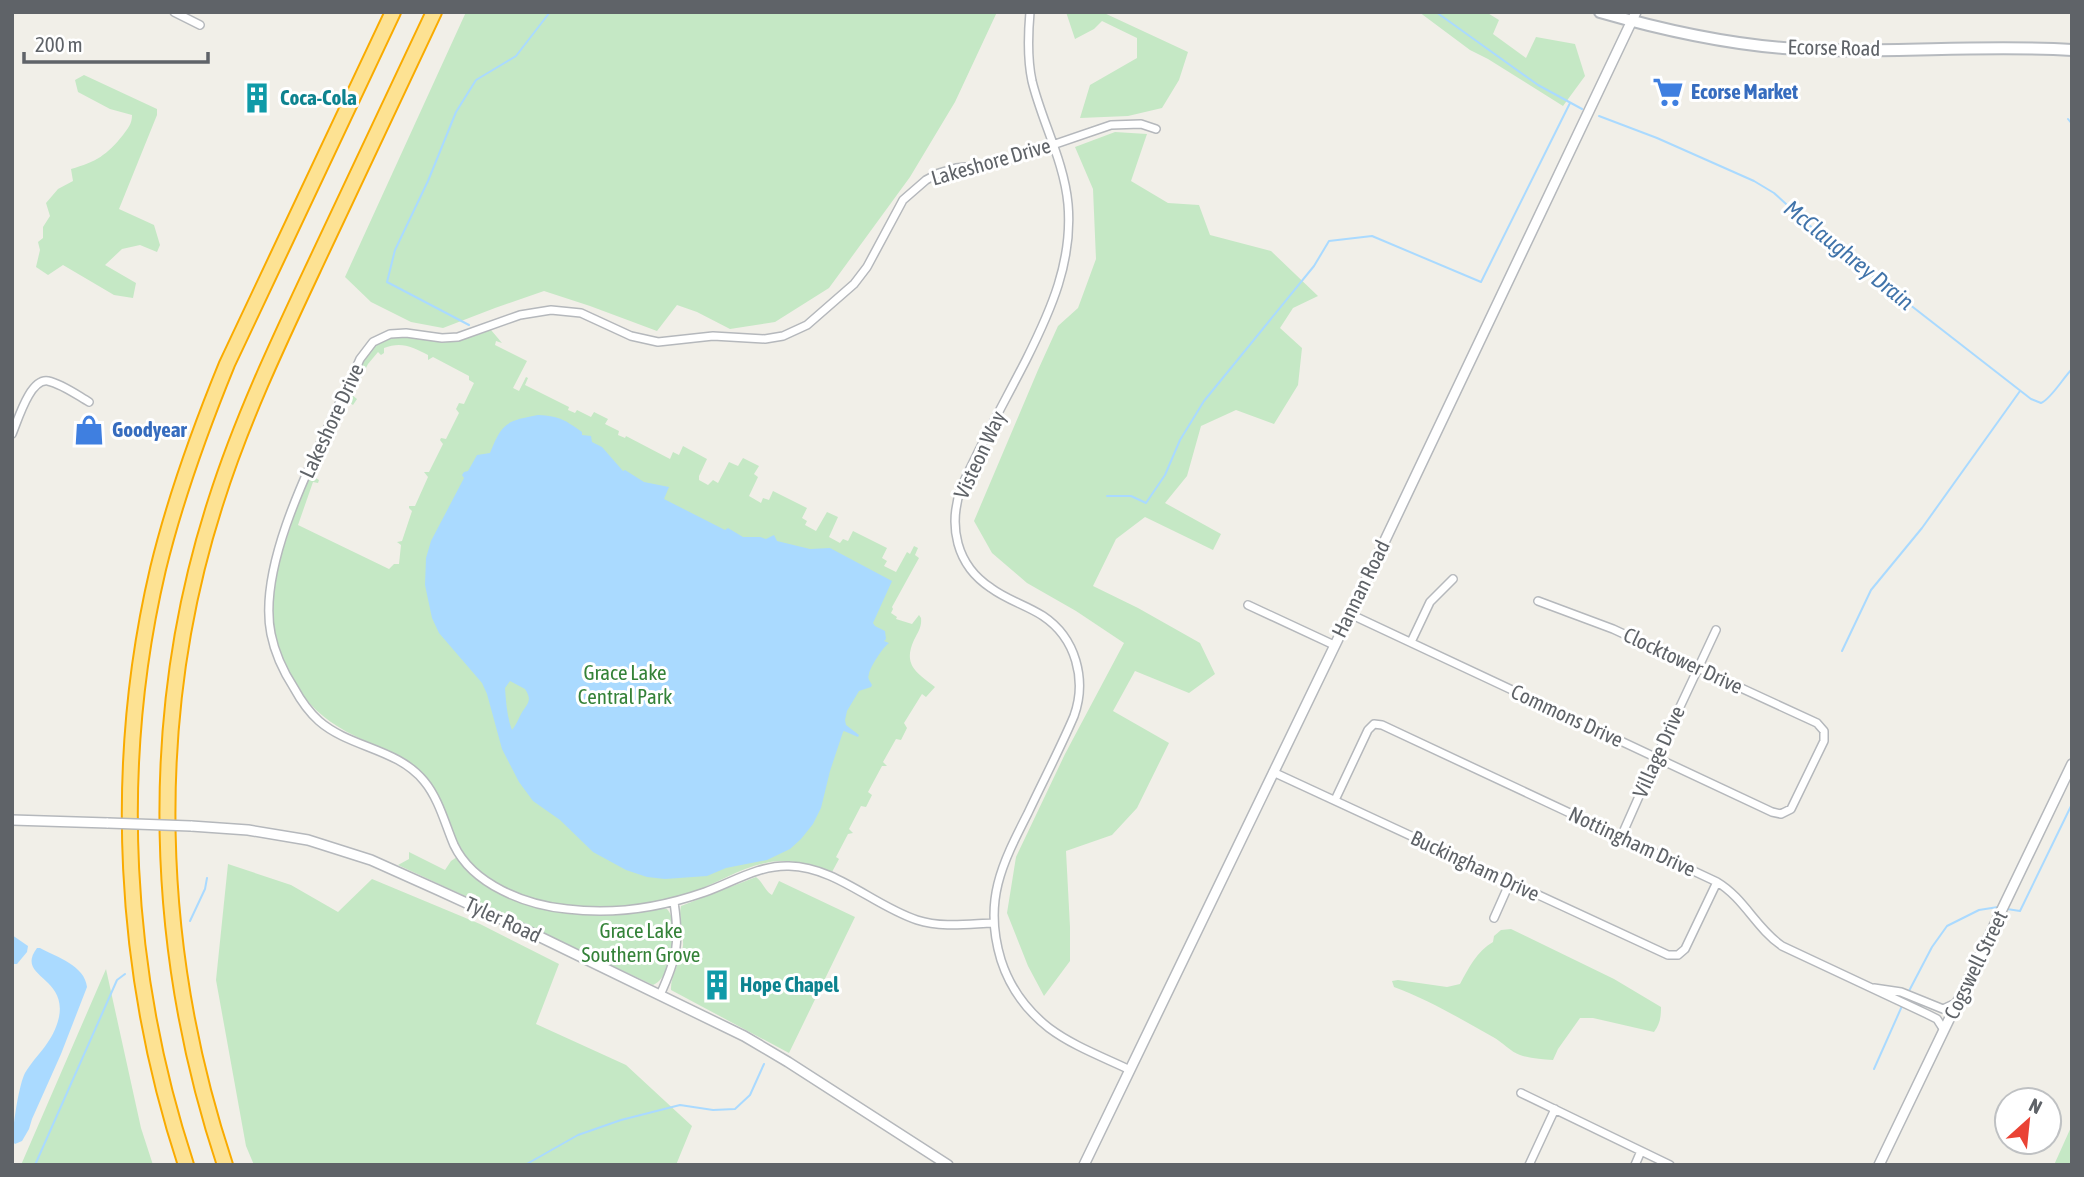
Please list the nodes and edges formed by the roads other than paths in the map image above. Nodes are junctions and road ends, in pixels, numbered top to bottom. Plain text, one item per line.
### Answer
1 (174, 12) edge
2 (434, 12) edge
3 (443, 12) edge
4 (1030, 12) edge
5 (1600, 12) edge
6 (392, 14) edge
7 (1634, 17) edge
8 (200, 25) dead end
9 (2072, 50) edge
10 (389, 108) junction
11 (1156, 128) dead end
12 (1054, 144) junction
13 (89, 402) dead end
14 (12, 433) edge
15 (1453, 579) dead end
16 (1538, 601) dead end
17 (1248, 605) dead end
18 (1350, 614) junction
19 (1716, 630) dead end
20 (1410, 642) junction
21 (1334, 645) junction
22 (1698, 668) junction
23 (1656, 758) junction
24 (2072, 764) edge
25 (1273, 772) junction
26 (1335, 800) junction
27 (1785, 813) joint
28 (12, 820) edge
29 (1621, 837) junction
30 (1510, 882) junction
31 (1717, 882) junction
32 (674, 902) junction
33 (1494, 918) dead end
34 (993, 923) junction
35 (1870, 987) junction
36 (660, 995) junction
37 (1958, 1002) junction
38 (1944, 1030) junction
39 (1130, 1070) junction
40 (1521, 1093) dead end
41 (1555, 1110) junction
42 (1641, 1151) junction
43 (186, 1165) edge
44 (225, 1165) edge
45 (948, 1165) edge
46 (1084, 1165) edge
47 (1529, 1165) edge
48 (1635, 1165) edge
49 (1670, 1165) edge
50 (1879, 1165) edge

1 - 8 street
2 - 10 highway
3 - 10 highway
4 - 12 street, Visteon Way
5 - 7 main road, Ecorse Road
6 - 43 highway
7 - 9 main road, Ecorse Road
7 - 18 street, Hannan Road
10 - 44 highway
11 - 12 street, Lakeshore Drive
12 - 32 street, Lakeshore Drive
12 - 34 street, Visteon Way
13 - 14 street
15 - 20 street
16 - 22 street, Clocktower Drive
17 - 21 street
18 - 20 street, Commons Drive
18 - 21 street, Hannan Road
19 - 22 street, Village Drive
20 - 23 street, Commons Drive
21 - 25 street, Hannan Road
22 - 23 street, Village Drive
22 - 27 street, Clocktower Drive
23 - 27 street, Commons Drive
23 - 29 street, Village Drive
24 - 37 street, Cogswell Street
25 - 26 street, Buckingham Drive
25 - 39 street, Hannan Road
26 - 29 street, Nottingham Drive
26 - 30 street, Buckingham Drive
28 - 36 street, Tyler Road, bridge
29 - 31 street, Nottingham Drive
30 - 31 street, Buckingham Drive
30 - 33 street
31 - 35 street, Nottingham Drive
32 - 34 street, Lakeshore Drive
32 - 36 street
34 - 39 street, Visteon Way
35 - 37 street, Nottingham Drive
35 - 38 street, Nottingham Drive
36 - 45 street, Tyler Road
37 - 38 street, Cogswell Street
38 - 50 street, Cogswell Street
39 - 46 street, Hannan Road
40 - 41 street
41 - 42 street
41 - 47 street
42 - 48 street
42 - 49 street

